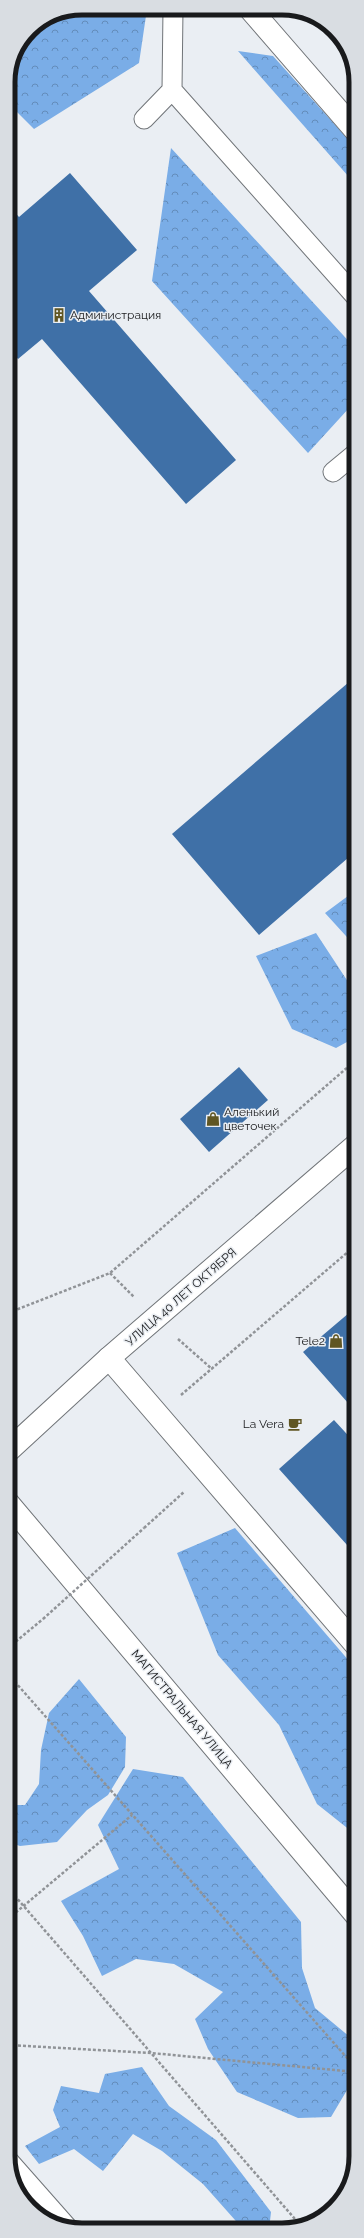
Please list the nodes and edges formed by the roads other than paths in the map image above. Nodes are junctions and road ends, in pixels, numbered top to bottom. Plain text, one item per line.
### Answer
1 (173, 15) edge
2 (255, 15) edge
3 (172, 90) junction
4 (144, 119) dead end
5 (349, 123) edge
6 (349, 289) edge
7 (349, 459) edge
8 (333, 472) dead end
9 (349, 1151) edge
10 (109, 1358) junction
11 (15, 1445) edge
12 (15, 1511) edge
13 (349, 1637) edge
14 (349, 1907) edge
15 (16, 2169) edge
16 (60, 2219) edge

1 - 3 lane
2 - 5 street
3 - 4 lane
3 - 6 lane
7 - 8 lane
9 - 10 street, УЛИЦА 40 ЛЕТ ОКТЯБРЯ
10 - 11 street, УЛИЦА 40 ЛЕТ ОКТЯБРЯ
10 - 13 street
12 - 14 street, МАГИСТРАЛЬНАЯ УЛИЦА
15 - 16 lane

